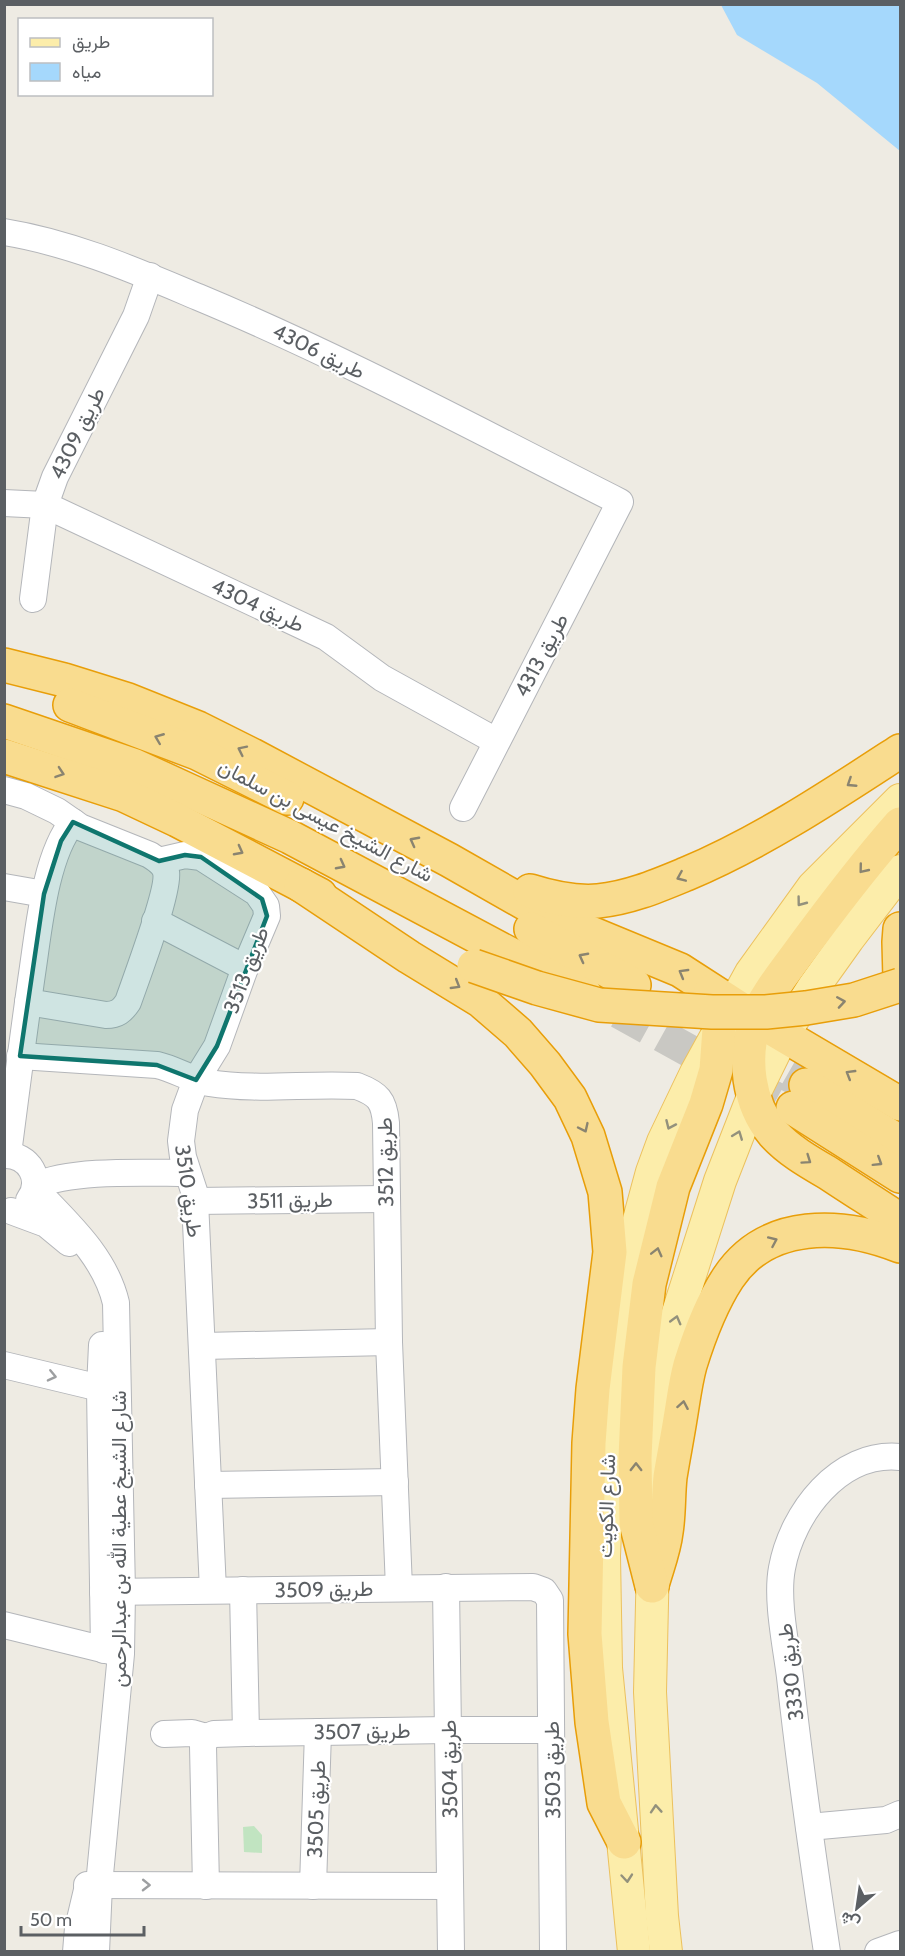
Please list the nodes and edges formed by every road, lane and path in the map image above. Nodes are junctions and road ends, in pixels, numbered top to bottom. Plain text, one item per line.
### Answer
1 (4, 232) edge
2 (150, 276) junction
3 (4, 502) edge
4 (620, 502) joint
5 (45, 505) junction
6 (33, 599) dead end
7 (4, 665) edge
8 (4, 687) edge
9 (4, 721) edge
10 (496, 741) junction
11 (900, 751) edge
12 (4, 756) edge
13 (4, 790) edge
14 (900, 800) edge
15 (463, 808) dead end
16 (73, 822) junction
17 (900, 824) edge
18 (449, 860) junction
19 (159, 861) junction
20 (900, 871) edge
21 (301, 885) junction
22 (4, 887) edge
23 (44, 894) junction
24 (155, 921) junction
25 (900, 929) edge
26 (245, 968) junction
27 (900, 979) edge
28 (900, 985) edge
29 (19, 1011) edge
30 (726, 1030) junction
31 (783, 1035) junction
32 (20, 1056) junction
33 (196, 1080) junction
34 (754, 1094) junction
35 (900, 1104) edge
36 (900, 1142) edge
37 (12, 1156) edge
38 (187, 1173) junction
39 (900, 1176) edge
40 (75, 1177) junction
41 (40, 1194) junction
42 (386, 1199) junction
43 (195, 1201) junction
44 (8, 1211) edge
45 (900, 1220) edge
46 (900, 1246) edge
47 (101, 1278) junction
48 (389, 1342) junction
49 (203, 1346) junction
50 (4, 1365) edge
51 (100, 1388) junction
52 (900, 1457) edge
53 (395, 1482) junction
54 (208, 1485) junction
55 (652, 1586) junction
56 (446, 1587) junction
57 (399, 1588) junction
58 (213, 1590) junction
59 (243, 1590) junction
60 (544, 1591) joint
61 (113, 1592) junction
62 (4, 1626) edge
63 (112, 1651) junction
64 (448, 1730) junction
65 (551, 1730) junction
66 (318, 1732) junction
67 (246, 1733) junction
68 (164, 1734) dead end
69 (206, 1737) junction
70 (900, 1814) edge
71 (809, 1827) junction
72 (624, 1842) junction
73 (93, 1885) junction
74 (206, 1886) junction
75 (313, 1886) junction
76 (450, 1886) junction
77 (662, 1916) junction
78 (900, 1944) edge
79 (76, 1952) edge
80 (96, 1952) edge
81 (451, 1952) edge
82 (554, 1952) edge
83 (634, 1952) edge
84 (666, 1952) edge
85 (678, 1952) edge
86 (827, 1952) edge
87 (878, 1952) edge

1 - 2 street, طريق 4306
2 - 4 street, طريق 4306
2 - 5 street, طريق 4309
3 - 5 street, طريق 4304
4 - 10 street, طريق 4313
5 - 6 street, طريق 4309
5 - 10 street, طريق 4304
18 -> 7 highway
9 -> 8 highway, شارع الشيخ عيسى بن سلمان
10 - 15 street, طريق 4313
11 -> 18 highway
12 -> 21 highway
13 - 16 street
14 -> 30 main road, شارع الكويت
16 - 19 street
16 - 23 street
17 -> 30 highway
30 -> 18 highway
19 - 24 street
19 - 26 street, طريق 3513
20 - 31 main road
21 -> 28 highway, bridge
21 -> 72 highway
22 - 23 street
23 - 29 street
24 - 26 street
24 - 29 street
25 - 27 highway
26 - 33 street, طريق 3513
29 - 32 street
30 - 31 highway
30 - 34 highway
55 -> 30 highway
30 -> 72 main road, شارع الكويت
31 - 34 main road
35 -> 31 highway
32 - 33 street
32 - 37 street
33 - 38 street, طريق 3510
33 - 42 street, طريق 3512
34 -> 45 highway
55 -> 34 main road
36 -> 39 highway
37 - 40 street
37 - 41 street, شارع الشيخ عطية الله بن عبدالرحمن
38 - 40 street
38 - 43 street, طريق 3510
40 - 41 street
41 - 44 street
41 - 47 street, شارع الشيخ عطية الله بن عبدالرحمن
42 - 43 street, طريق 3511
42 - 48 street, طريق 3512
43 - 49 street, طريق 3510
44 - 47 street, شارع الشيخ عطية الله بن عبدالرحمن
55 -> 46 highway
47 - 51 street, شارع الشيخ عطية الله بن عبدالرحمن
47 - 61 street, شارع الشيخ عطية الله بن عبدالرحمن
48 - 49 street
48 - 53 street, طريق 3512
49 - 54 street, طريق 3510
50 -> 51 street
51 - 61 street, شارع الشيخ عطية الله بن عبدالرحمن
52 - 71 street, طريق 3330
53 - 54 street
53 - 57 street, طريق 3512
54 - 58 street, طريق 3510
77 -> 55 main road
56 - 57 street, طريق 3509
56 - 60 street, طريق 3509
56 - 64 street, طريق 3504
57 - 59 street, طريق 3509
58 - 59 street, طريق 3509
58 - 61 street, طريق 3509
59 - 67 street
60 - 65 street, طريق 3503
61 - 63 street, شارع الشيخ عطية الله بن عبدالرحمن
62 - 63 street
63 - 73 street, شارع الشيخ عطية الله بن عبدالرحمن
64 - 65 street, طريق 3507
64 - 66 street, طريق 3507
64 - 76 street, طريق 3504
65 - 82 street, طريق 3503
66 - 67 street, طريق 3507
66 - 75 street, طريق 3505
67 - 69 street, طريق 3507
68 - 69 street, طريق 3507
69 - 74 street
70 - 71 street
71 - 86 street, طريق 3330
72 -> 83 main road, شارع الكويت
73 -> 74 street, طريق 3505
73 - 79 street, شارع الشيخ عطية الله بن عبدالرحمن
73 - 80 street, شارع الشيخ عطية الله بن عبدالرحمن
74 - 75 street, طريق 3505
75 - 76 street, طريق 3505
76 - 81 street, طريق 3504
77 - 84 main road
77 - 85 street
78 - 87 street

